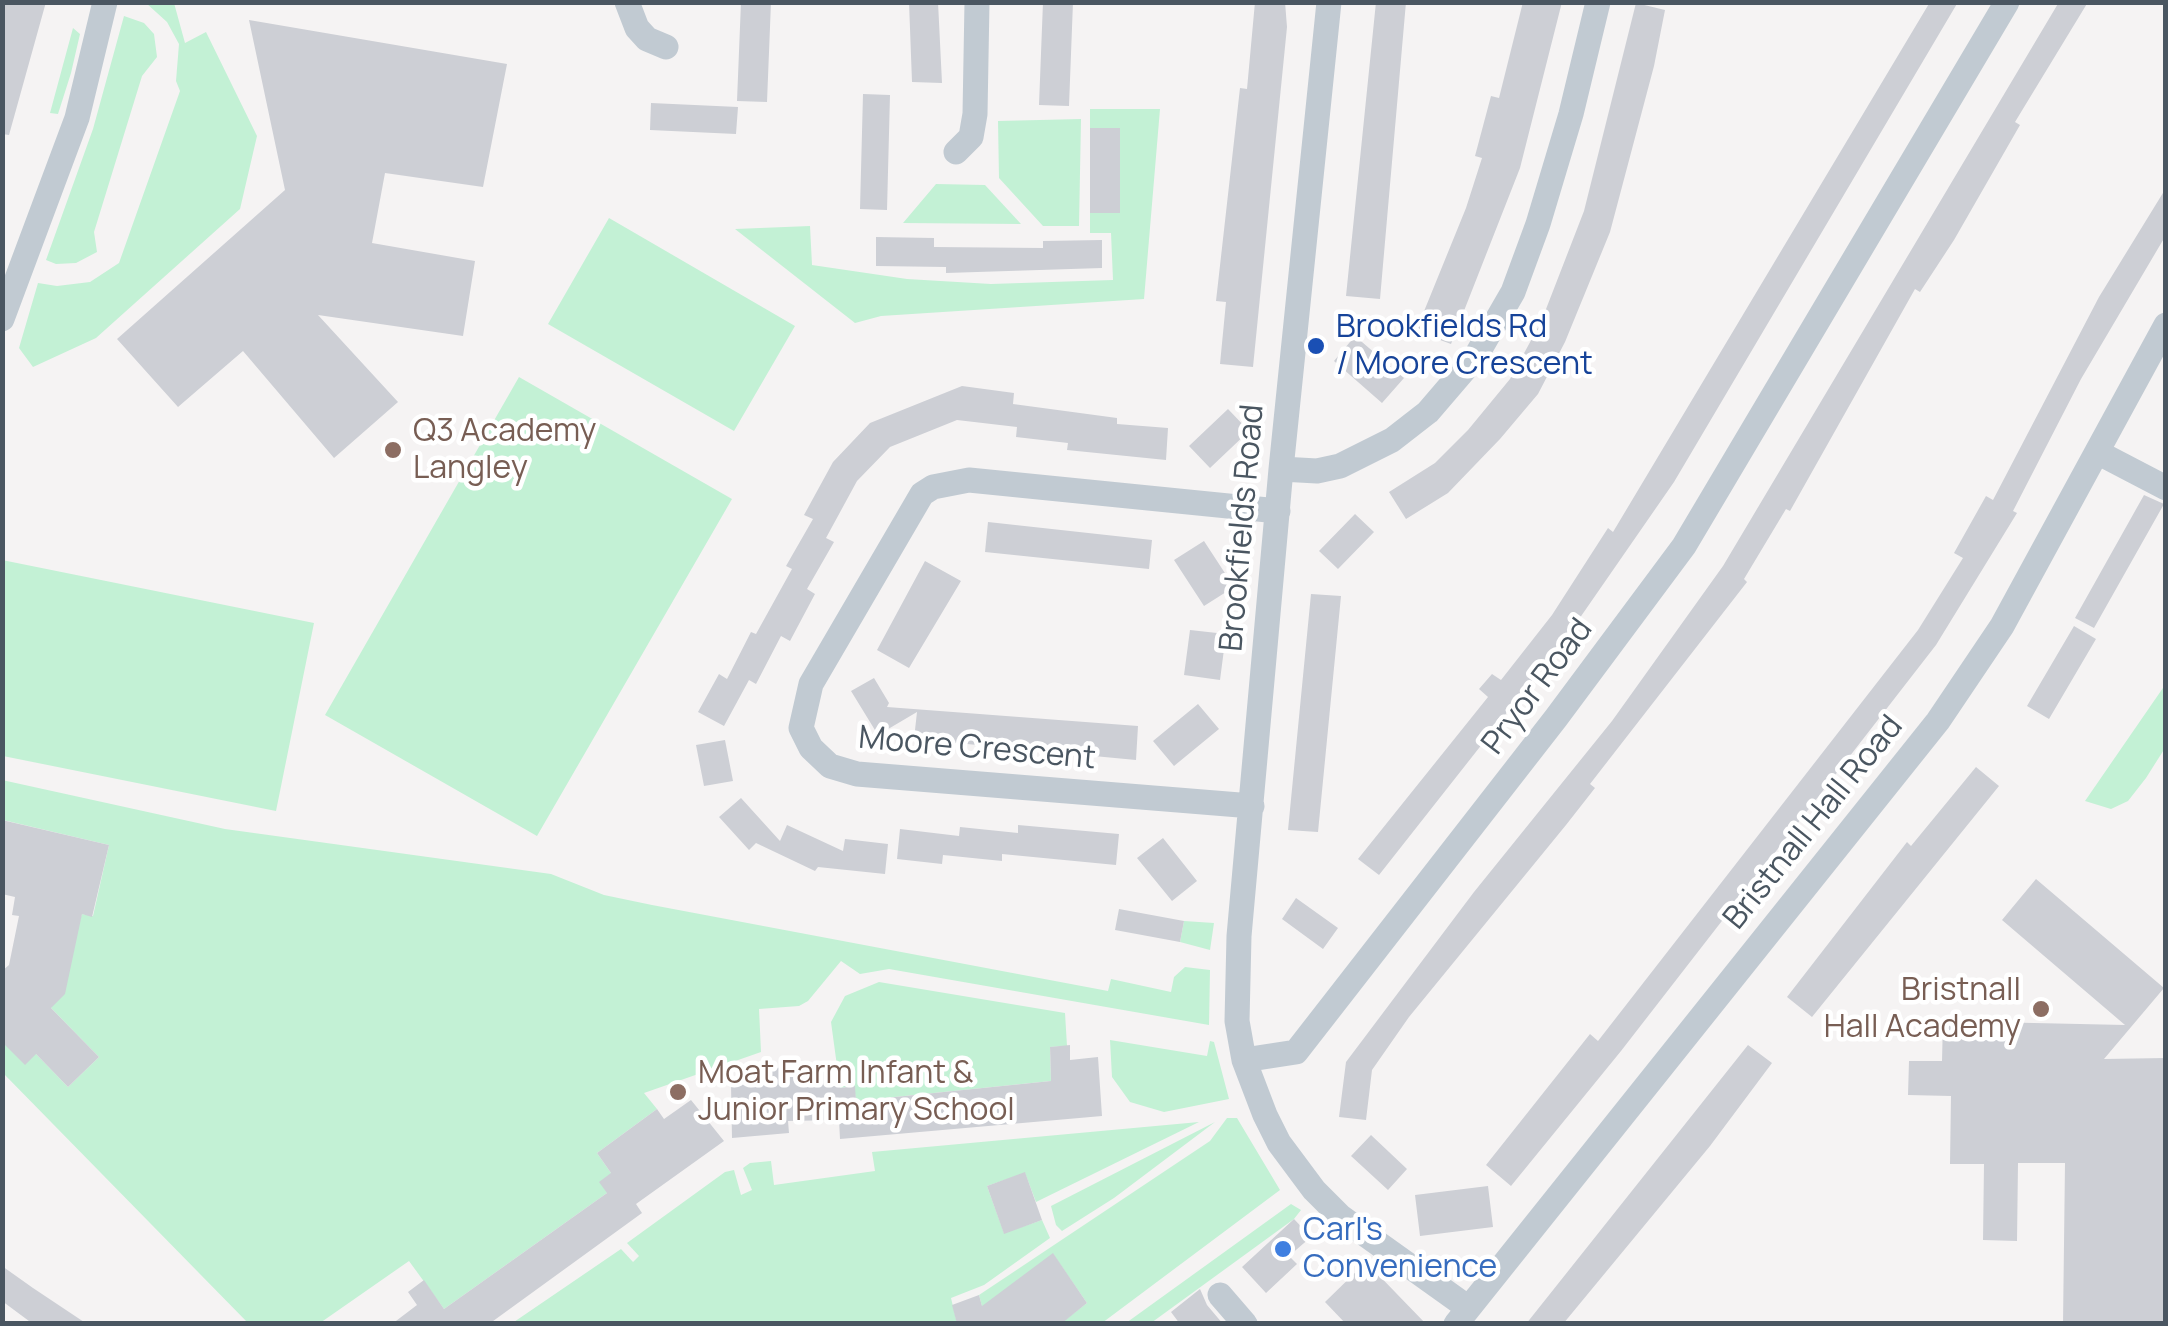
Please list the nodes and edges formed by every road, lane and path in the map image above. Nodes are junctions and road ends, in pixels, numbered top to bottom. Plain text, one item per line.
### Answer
1 (104, 2) edge
2 (627, 2) edge
3 (977, 2) edge
4 (1329, 2) edge
5 (1598, 2) edge
6 (2006, 2) edge
7 (666, 47) dead end
8 (956, 152) dead end
9 (2, 319) edge
10 (2166, 324) edge
11 (2096, 452) junction
12 (1281, 468) junction
13 (2166, 488) edge
14 (1278, 511) junction
15 (1252, 806) junction
16 (1244, 1060) junction
17 (1220, 1295) dead end
18 (1461, 1316) edge
19 (1245, 1324) edge

1 - 9 street
2 - 7 street
3 - 8 street
4 - 12 street, Brookfields Road
5 - 12 street
6 - 16 street, Pryor Road
10 - 11 street, Bristnall Hall Road
11 - 13 street
11 - 18 street, Bristnall Hall Road
12 - 14 street, Brookfields Road
14 - 15 street, Brookfields Road
14 - 15 street, Moore Crescent
15 - 16 street, Brookfields Road
16 - 18 street
17 - 19 street

